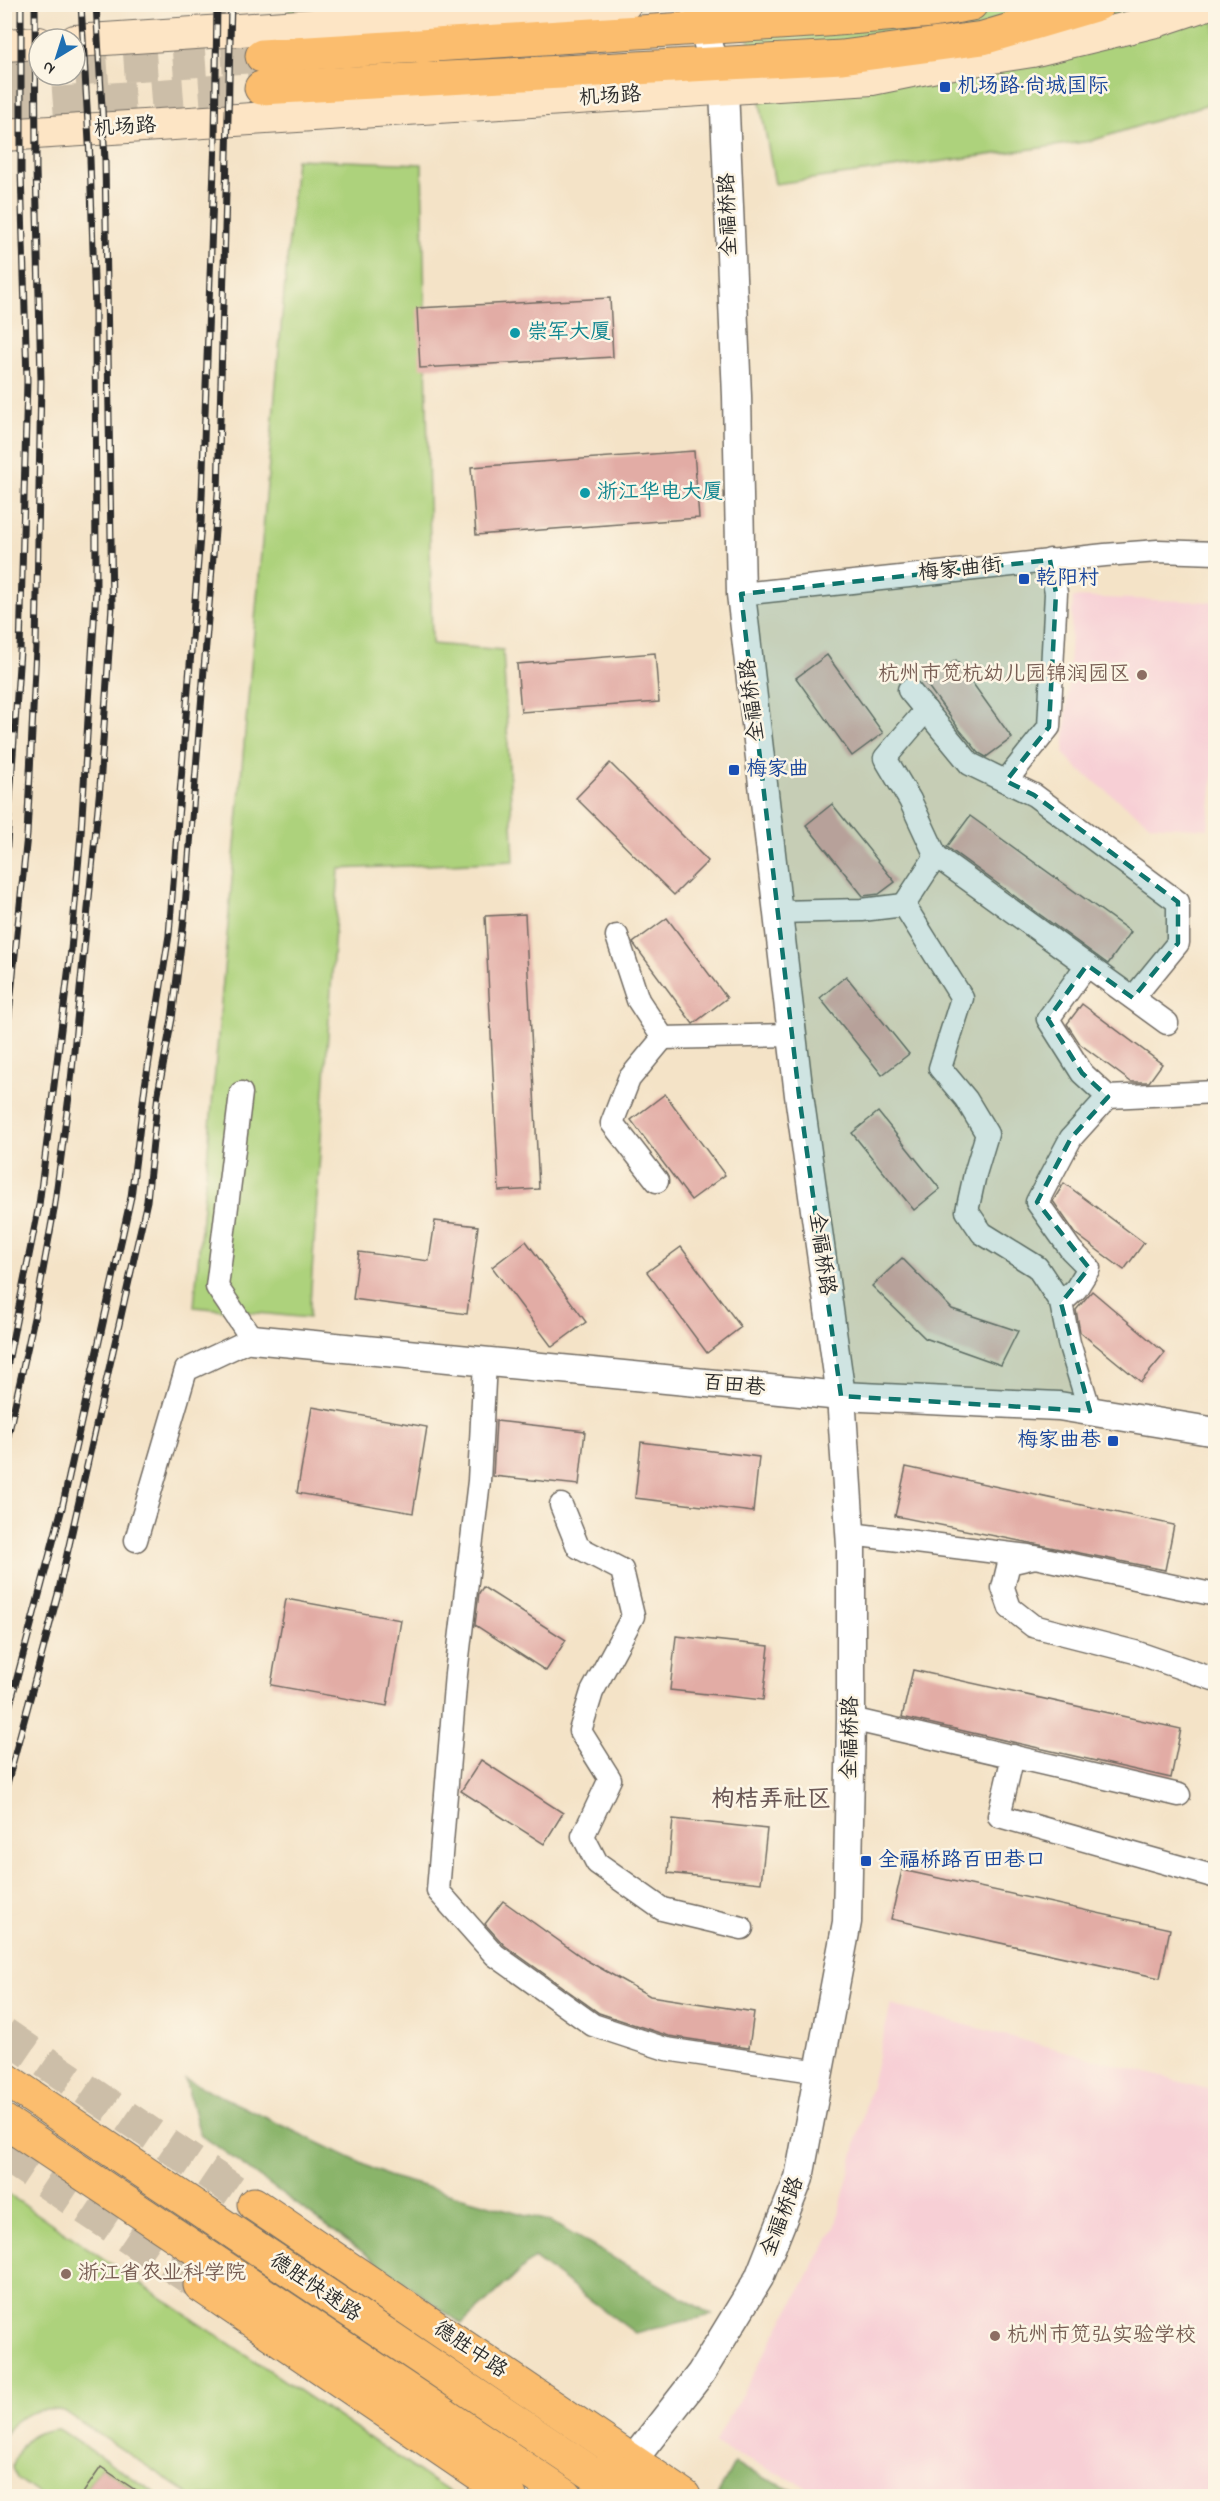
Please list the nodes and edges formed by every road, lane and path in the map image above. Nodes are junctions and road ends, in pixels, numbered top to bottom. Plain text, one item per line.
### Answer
1 (625, 4) edge
2 (971, 4) edge
3 (1098, 4) edge
4 (1207, 4) edge
5 (699, 17) edge
6 (87, 40) edge
7 (27, 44) edge
8 (4, 45) edge
9 (720, 77) junction
10 (4, 135) edge
11 (1215, 553) edge
12 (1050, 560) junction
13 (741, 594) junction
14 (909, 690) dead end
15 (926, 710) junction
16 (1006, 781) junction
17 (936, 856) junction
18 (904, 905) junction
19 (778, 912) junction
20 (617, 936) dead end
21 (1087, 965) junction
22 (1133, 998) junction
23 (1167, 1023) dead end
24 (792, 1035) junction
25 (663, 1038) junction
26 (241, 1092) dead end
27 (1215, 1092) edge
28 (1108, 1097) junction
29 (657, 1181) dead end
30 (1061, 1303) junction
31 (252, 1339) junction
32 (485, 1362) junction
33 (841, 1396) junction
34 (1090, 1411) junction
35 (1215, 1432) edge
36 (561, 1505) dead end
37 (850, 1534) junction
38 (136, 1540) dead end
39 (1035, 1557) junction
40 (1215, 1595) edge
41 (1215, 1680) edge
42 (851, 1719) junction
43 (1013, 1756) junction
44 (1179, 1795) dead end
45 (1215, 1877) edge
46 (742, 1928) dead end
47 (820, 2072) junction
48 (4, 2078) edge
49 (4, 2121) edge
50 (254, 2204) tunnel mouth
51 (200, 2285) tunnel mouth
52 (511, 2420) junction
53 (633, 2460) junction
54 (510, 2496) edge
55 (566, 2496) edge
56 (626, 2496) edge
57 (660, 2496) edge
58 (684, 2496) edge

1 - 6 main road
2 - 5 main road, 机场路
3 - 9 main road, 机场路
4 - 9 main road, 机场路
5 - 9 street, 全福桥路
5 - 9 main road, 机场路
7 - 8 main road
9 - 10 main road, 机场路
9 - 13 street, 全福桥路
11 - 12 street, 梅家曲街
12 - 13 street, 梅家曲街
12 - 16 street
13 - 19 street, 全福桥路
14 - 15 street
15 - 16 street
15 - 17 street
16 - 22 street
17 - 18 street
17 - 21 street
18 - 19 street
18 - 30 street
19 - 24 street, 全福桥路
20 - 25 street
21 - 22 street
21 - 28 street
22 - 23 street
24 - 25 street
24 - 33 street, 全福桥路
25 - 29 street
26 - 31 street
27 - 28 street
28 - 30 street
30 - 34 street
31 - 32 street, 百田巷
31 - 38 street
32 - 33 street, 百田巷
32 - 47 street
33 - 34 street, 百田巷
33 - 37 street, 全福桥路
34 - 35 street, 百田巷
36 - 46 street
37 - 39 street
37 - 42 street, 全福桥路
39 - 40 street
39 - 41 street
42 - 43 street
42 - 47 street, 全福桥路
43 - 44 street
43 - 45 street
47 - 53 street, 全福桥路
48 - 52 main road, 德胜快速路
49 - 55 main road, 德胜快速路
50 - 53 main road, 德胜中路
51 - 54 main road
52 - 56 main road, 德胜快速路
52 - 57 main road
53 - 58 main road, 德胜中路

